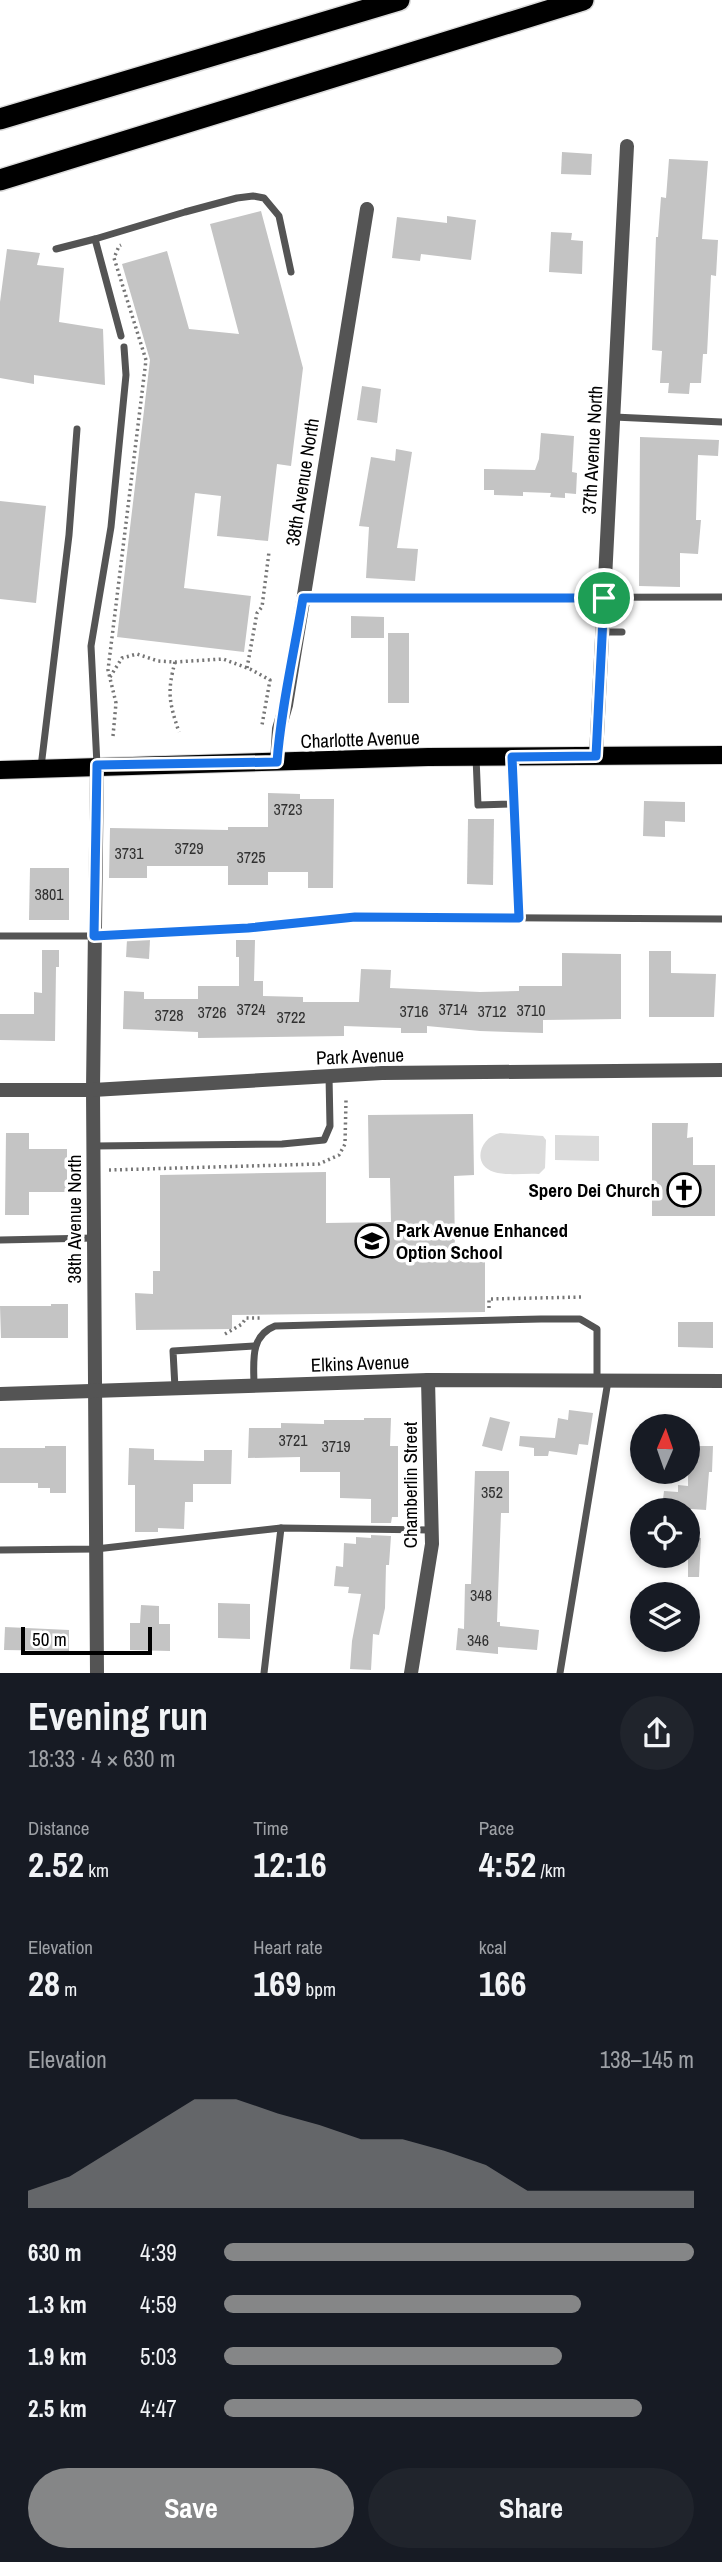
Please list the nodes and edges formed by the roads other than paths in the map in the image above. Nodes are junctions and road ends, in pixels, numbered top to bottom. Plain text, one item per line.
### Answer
1 (399, 0) edge
2 (583, 0) edge
3 (0, 119) edge
4 (626, 146) dead end
5 (0, 180) edge
6 (367, 209) dead end
7 (95, 239) junction
8 (56, 249) dead end
9 (292, 272) dead end
10 (121, 336) dead end
11 (124, 346) dead end
12 (613, 417) junction
13 (722, 422) edge
14 (77, 429) dead end
15 (722, 597) edge
16 (303, 598) junction
17 (604, 598) junction
18 (602, 632) junction
19 (622, 632) dead end
20 (722, 755) edge
21 (596, 756) junction
22 (476, 757) junction
23 (512, 757) junction
24 (277, 762) junction
25 (97, 765) junction
26 (41, 768) junction
27 (0, 769) edge
28 (512, 804) junction
29 (519, 918) junction
30 (722, 919) edge
31 (0, 936) edge
32 (94, 936) junction
33 (722, 1070) edge
34 (329, 1076) junction
35 (0, 1090) edge
36 (93, 1090) junction
37 (93, 1146) junction
38 (93, 1238) junction
39 (0, 1240) edge
40 (254, 1346) junction
41 (428, 1380) junction
42 (602, 1381) junction
43 (722, 1381) edge
44 (254, 1386) junction
45 (175, 1389) junction
46 (95, 1392) junction
47 (0, 1394) edge
48 (281, 1528) junction
49 (431, 1530) junction
50 (96, 1549) junction
51 (0, 1550) edge
52 (97, 1673) edge
53 (264, 1673) edge
54 (411, 1673) edge
55 (560, 1673) edge

1 - 3 highway
2 - 5 highway
4 - 12 street, 37th Avenue North
6 - 16 street, 38th Avenue North
7 - 8 lane
7 - 9 lane
7 - 10 lane
11 - 25 lane
12 - 13 lane
12 - 17 street, 37th Avenue North
14 - 26 lane
15 - 17 lane
16 - 17 lane
16 - 24 street, 38th Avenue North
17 - 18 street, 37th Avenue North
18 - 19 lane
18 - 21 street, 37th Avenue North
20 - 21 main road, Charlotte Avenue
21 - 23 main road, Charlotte Avenue
22 - 23 main road, Charlotte Avenue
22 - 24 main road, Charlotte Avenue
22 - 28 lane
23 - 28 lane
24 - 25 main road, Charlotte Avenue
25 - 26 main road, Charlotte Avenue
25 - 32 street, 38th Avenue North
26 - 27 main road, Charlotte Avenue
28 - 29 lane
29 - 30 lane
29 - 32 lane
31 - 32 lane
32 - 36 street, 38th Avenue North
33 - 34 street, Park Avenue
34 - 36 street, Park Avenue
34 - 37 lane
35 - 36 street, Park Avenue
36 - 37 street, 38th Avenue North
37 - 38 street, 38th Avenue North
38 - 39 lane
38 - 46 street, 38th Avenue North
40 - 42 lane
40 - 44 lane
40 - 45 lane
41 - 42 street, Elkins Avenue
41 - 44 street, Elkins Avenue
41 - 49 street, Chamberlin Street
42 - 43 street, Elkins Avenue
42 - 55 lane
44 - 45 street, Elkins Avenue
45 - 46 street, Elkins Avenue
46 - 47 street, Elkins Avenue
46 - 50 street, 38th Avenue North
48 - 49 lane
48 - 50 lane
48 - 53 lane
49 - 54 street, Chamberlin Street
50 - 51 lane
50 - 52 street, 38th Avenue North

